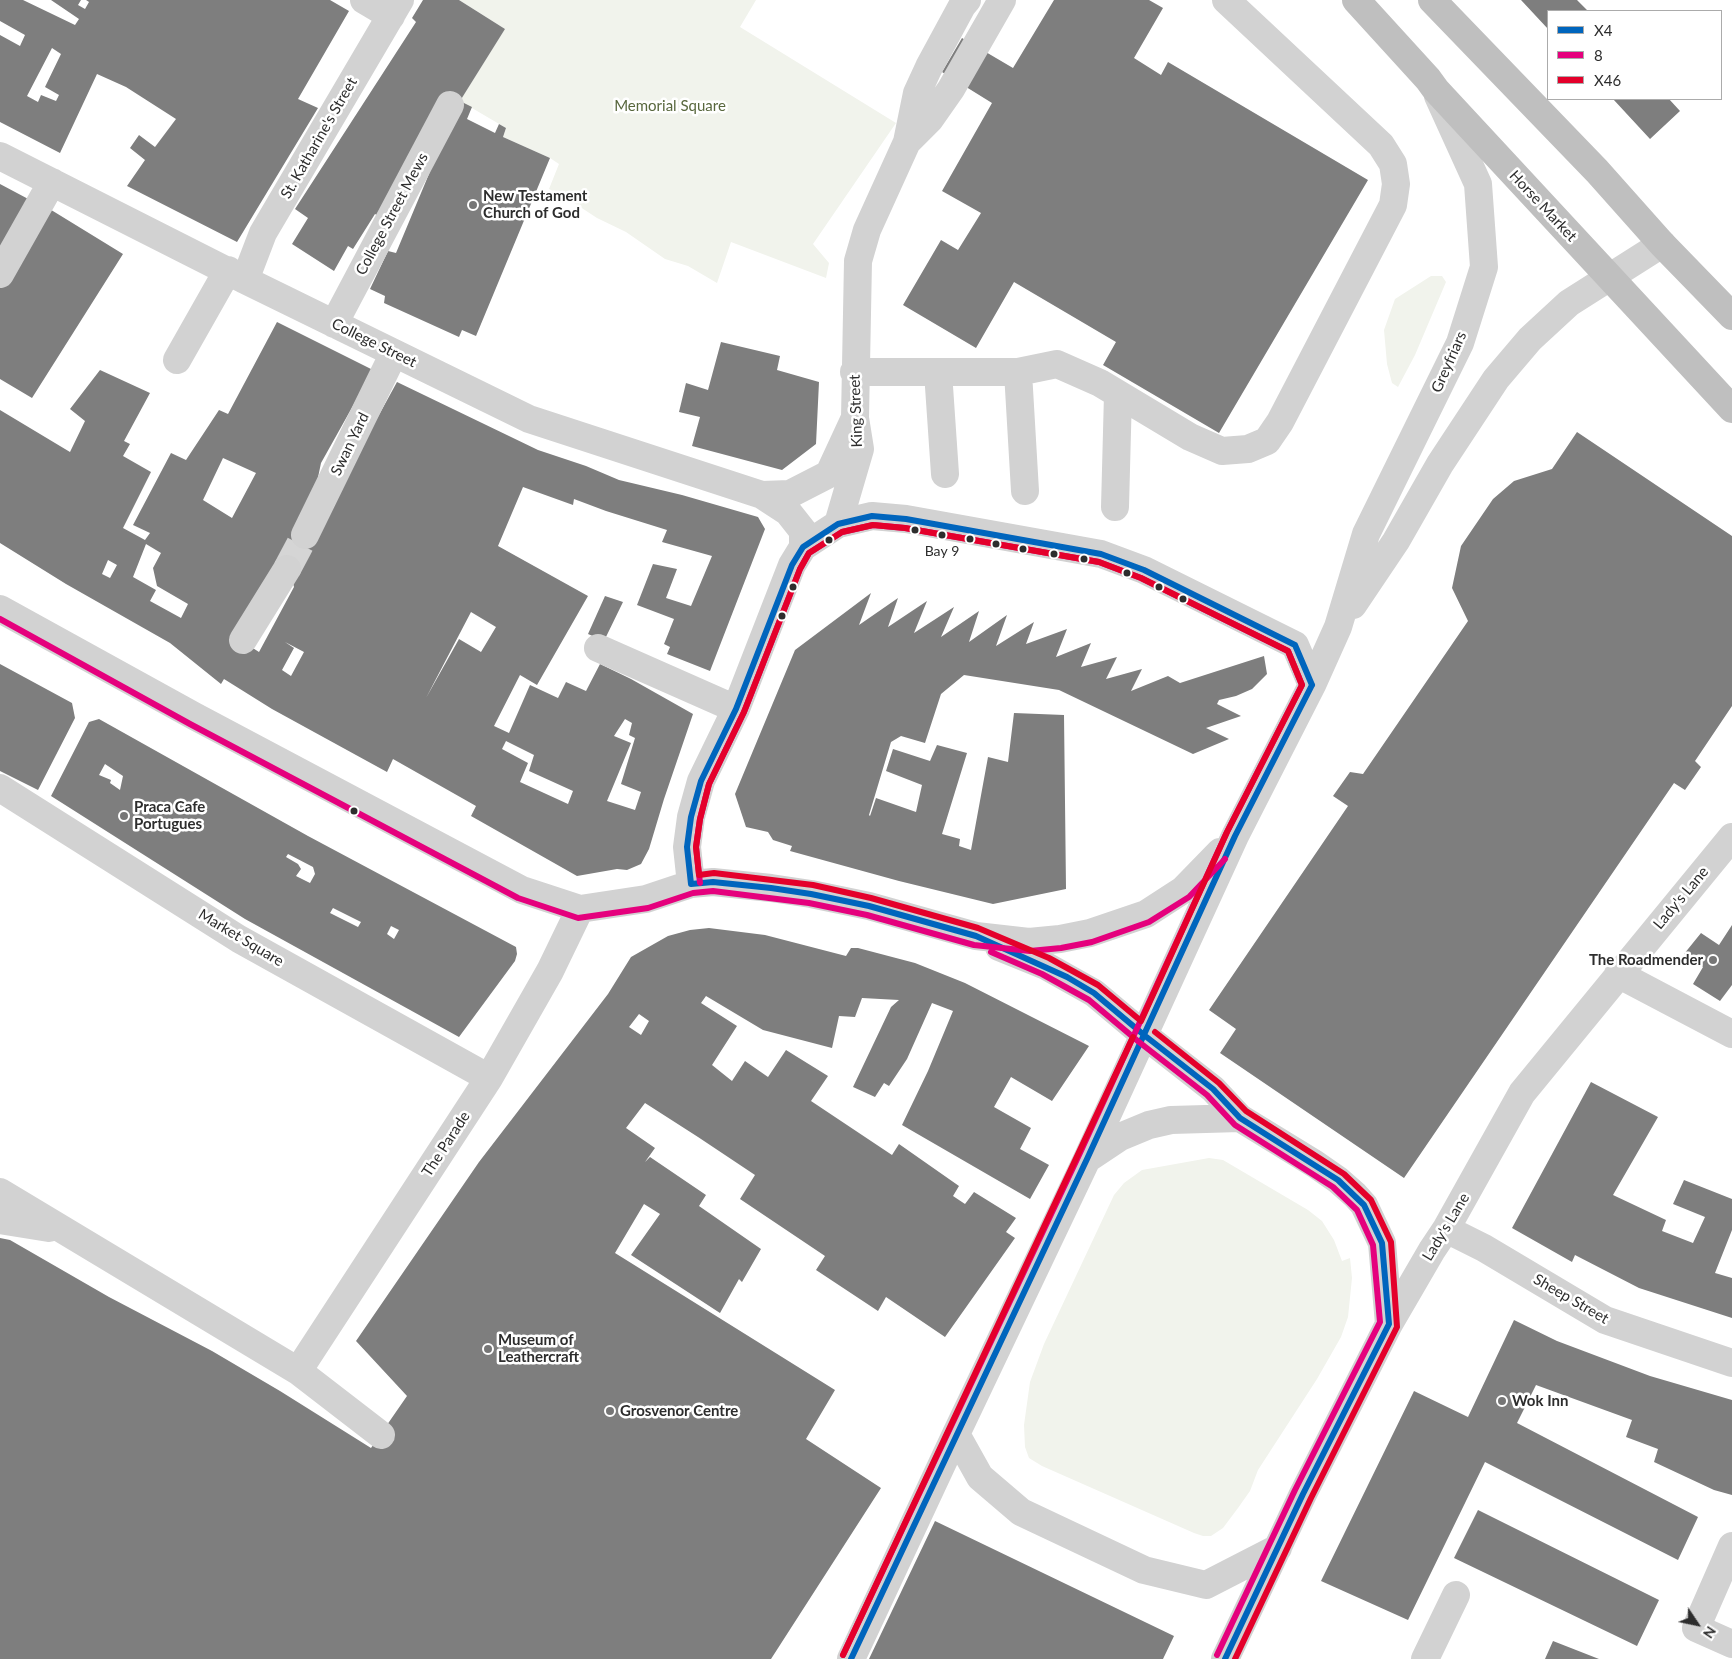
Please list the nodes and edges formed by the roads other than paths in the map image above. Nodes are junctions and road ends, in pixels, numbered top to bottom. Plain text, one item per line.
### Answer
1 (364, 0) edge
2 (967, 0) edge
3 (1002, 0) edge
4 (1226, 0) edge
5 (1356, 0) edge
6 (1432, 0) edge
7 (395, 8) edge
8 (1436, 90) junction
9 (450, 105) dead end
10 (907, 142) junction
11 (0, 156) edge
12 (52, 182) junction
13 (1662, 244) junction
14 (0, 274) edge
15 (236, 275) junction
16 (1609, 278) junction
17 (1732, 316) edge
18 (334, 324) junction
19 (394, 353) junction
20 (177, 360) dead end
21 (854, 372) junction
22 (938, 372) junction
23 (1018, 372) junction
24 (1118, 394) junction
25 (1732, 409) edge
26 (855, 418) junction
27 (945, 474) dead end
28 (1025, 491) dead end
29 (762, 495) junction
30 (1115, 507) dead end
31 (838, 524) junction
32 (305, 535) tunnel mouth
33 (803, 547) junction
34 (287, 569) tunnel mouth
35 (0, 609) edge
36 (1338, 627) junction
37 (243, 640) dead end
38 (598, 648) dead end
39 (1312, 685) junction
40 (736, 709) junction
41 (0, 788) edge
42 (1235, 836) junction
43 (1732, 837) edge
44 (691, 884) junction
45 (580, 909) junction
46 (976, 936) junction
47 (1618, 974) junction
48 (1732, 1034) edge
49 (1144, 1035) junction
50 (489, 1078) junction
51 (1240, 1118) junction
52 (1087, 1159) junction
53 (0, 1192) edge
54 (0, 1220) edge
55 (1446, 1229) junction
56 (63, 1231) junction
57 (1389, 1324) junction
58 (1732, 1363) edge
59 (298, 1371) junction
60 (956, 1434) junction
61 (381, 1435) dead end
62 (1732, 1546) edge
63 (1278, 1548) junction
64 (1456, 1595) dead end
65 (1732, 1644) edge
66 (851, 1659) edge
67 (1225, 1659) edge
68 (1425, 1659) edge

1 - 7 street
2 - 10 street
3 - 10 street
4 - 24 street
5 - 8 highway, Horse Market
6 - 13 highway
7 - 15 street, St. Katharine's Street
8 - 16 highway, Horse Market
8 - 36 street, Greyfriars
9 - 18 street, College Street Mews
10 - 21 street, King Street
11 - 12 street, College Street
12 - 14 street
12 - 15 street, College Street
13 - 16 street, Greyfriars
13 - 17 highway
15 - 18 street, College Street
15 - 20 street, St. Katharine's Street
16 - 25 highway, Horse Market
16 - 36 street, Greyfriars
18 - 19 street, College Street
19 - 29 street, College Street
19 - 32 street, Swan Yard
21 - 22 street
21 - 26 street, King Street
22 - 23 street
22 - 27 street
23 - 24 street
23 - 28 street
24 - 30 street
26 - 29 street, College Street
26 - 31 street, King Street
29 - 33 street, College Street
31 - 33 street
31 - 39 street
33 - 40 street
34 - 37 street
35 - 45 street
36 - 39 street, Greyfriars
38 - 40 street
39 - 42 street, Greyfriars
40 - 44 street
41 - 50 street, Market Square
42 - 46 street
42 - 49 street, Greyfriars
43 - 47 street, Lady's Lane
44 - 45 street
44 - 46 street
45 - 50 street, The Parade
46 - 49 street
47 - 48 street
47 - 55 street, Lady's Lane
49 - 51 street
49 - 52 street, Greyfriars
50 - 59 street, The Parade
51 - 52 street
51 - 57 street
52 - 60 street, Greyfriars
53 - 56 street
54 - 56 street
55 - 57 street, Lady's Lane
55 - 58 street, Sheep Street
56 - 59 street
57 - 63 street, Lady's Lane
59 - 61 street
60 - 63 street
60 - 66 street, Greyfriars
62 - 65 street
63 - 67 street, Lady's Lane
64 - 68 street

